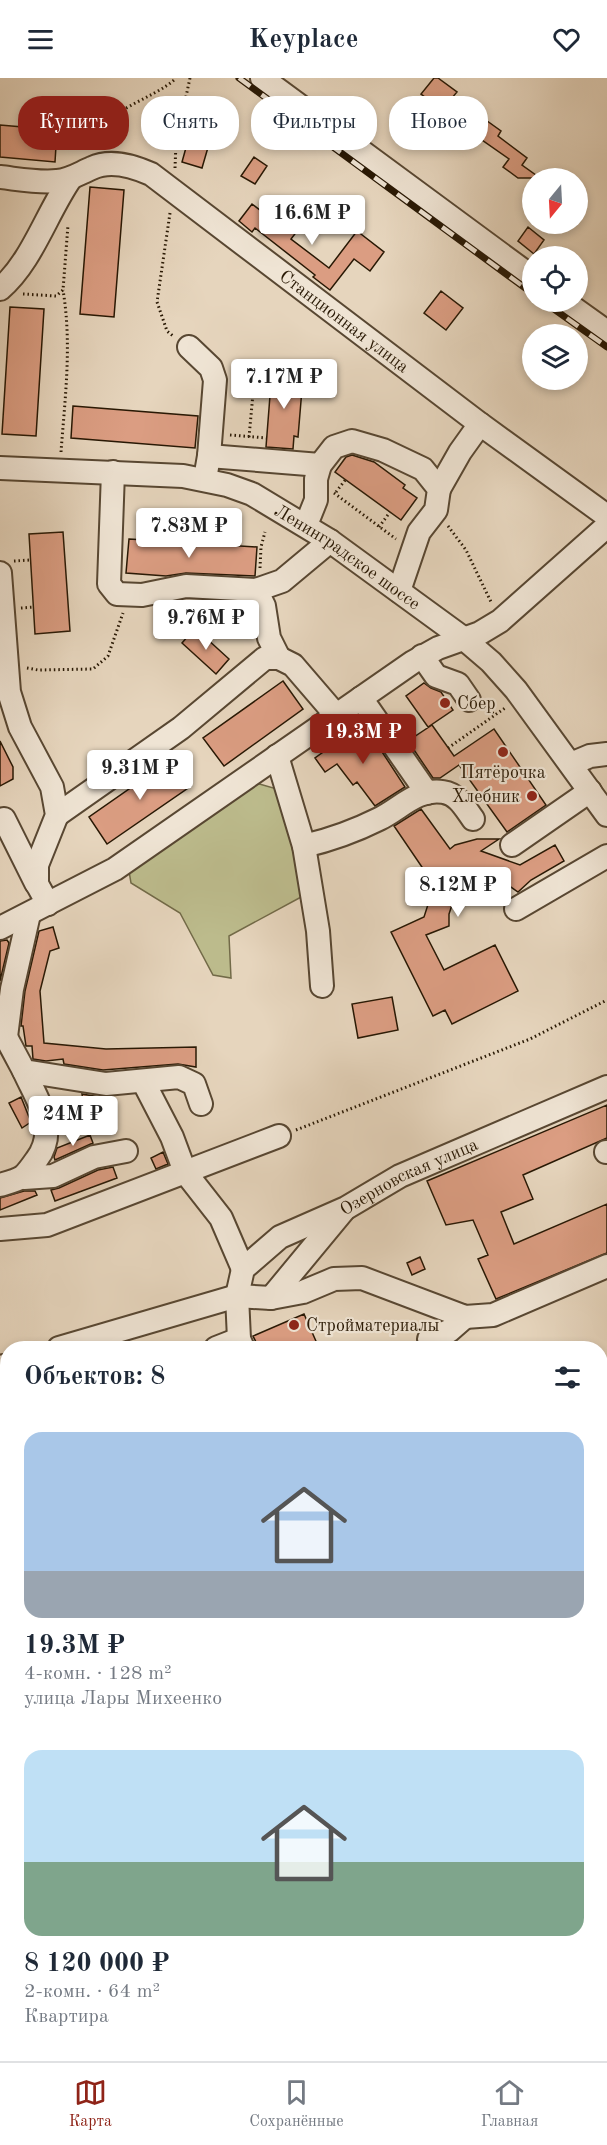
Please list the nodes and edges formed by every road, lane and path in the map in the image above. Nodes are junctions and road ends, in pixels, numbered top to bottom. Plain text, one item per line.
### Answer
1 (176, 78) edge
2 (190, 78) edge
3 (262, 78) edge
4 (95, 166) junction
5 (0, 177) edge
6 (71, 178) junction
7 (0, 182) edge
8 (174, 191) junction
9 (68, 223) dead end
10 (522, 271) edge
11 (0, 289) edge
12 (63, 290) junction
13 (22, 294) dead end
14 (579, 312) edge
15 (607, 332) edge
16 (189, 347) joint
17 (215, 380) junction
18 (254, 383) junction
19 (271, 384) dead end
20 (480, 424) junction
21 (249, 437) junction
22 (267, 438) dead end
23 (210, 445) junction
24 (320, 465) junction
25 (0, 468) edge
26 (59, 470) junction
27 (113, 472) junction
28 (205, 479) junction
29 (346, 479) dead end
30 (438, 500) junction
31 (390, 512) dead end
32 (607, 516) edge
33 (306, 525) junction
34 (607, 526) edge
35 (265, 532) dead end
36 (330, 541) junction
37 (0, 573) edge
38 (256, 590) junction
39 (399, 591) junction
40 (129, 594) junction
41 (500, 621) junction
42 (463, 638) junction
43 (423, 656) junction
44 (279, 658) junction
45 (8, 664) junction
46 (521, 697) junction
47 (361, 698) junction
48 (469, 700) dead end
49 (336, 715) junction
50 (448, 748) dead end
51 (607, 754) edge
52 (277, 756) junction
53 (571, 764) junction
54 (590, 791) junction
55 (427, 793) junction
56 (57, 815) junction
57 (607, 815) edge
58 (4, 819) dead end
59 (473, 819) dead end
60 (512, 845) dead end
61 (304, 846) junction
62 (607, 856) edge
63 (37, 884) junction
64 (38, 909) junction
65 (516, 909) dead end
66 (0, 928) edge
67 (322, 987) dead end
68 (607, 1000) edge
69 (3, 1032) edge
70 (24, 1071) junction
71 (142, 1081) junction
72 (607, 1088) edge
73 (201, 1104) dead end
74 (279, 1136) joint
75 (126, 1151) dead end
76 (185, 1172) junction
77 (24, 1178) junction
78 (0, 1185) edge
79 (346, 1208) junction
80 (0, 1229) edge
81 (607, 1266) edge
82 (243, 1269) junction
83 (237, 1296) junction
84 (272, 1298) junction
85 (465, 1317) junction
86 (429, 1339) dead end
87 (83, 1341) edge
88 (241, 1341) edge

1 - 4 path
2 - 8 path
3 - 10 street
4 - 6 street, Станционная улица
4 - 8 street, Станционная улица
5 - 6 street, Станционная улица
5 - 7 street
6 - 11 street
8 - 16 path
8 - 20 street, Станционная улица
9 - 12 path
12 - 13 path
12 - 26 path
14 - 15 street
16 - 17 street
17 - 18 path
17 - 23 street
18 - 19 path
18 - 21 path
20 - 30 street
20 - 32 street, Станционная улица
21 - 22 path
21 - 23 path
23 - 24 street
23 - 28 street
24 - 30 street
24 - 33 street
25 - 26 street, Ленинградское шоссе
26 - 27 street, Ленинградское шоссе
27 - 28 street, Ленинградское шоссе
27 - 40 street
28 - 33 street, Ленинградское шоссе
29 - 31 path
30 - 39 street
30 - 41 path
33 - 36 street, Ленинградское шоссе
34 - 41 street
35 - 38 path
36 - 38 street
36 - 39 street, Ленинградское шоссе
37 - 45 street
38 - 40 street
38 - 44 street
39 - 42 street, Ленинградское шоссе
40 - 45 path
41 - 42 street
42 - 43 street
42 - 46 street, Ленинградское шоссе
43 - 47 street
43 - 48 street
44 - 49 street
44 - 56 street
45 - 56 street
46 - 50 path
46 - 53 street, Ленинградское шоссе
47 - 49 street
47 - 55 street
49 - 52 street
51 - 53 street
52 - 61 street
52 - 64 street
53 - 54 street, Ленинградское шоссе
54 - 57 street, Ленинградское шоссе
54 - 60 street
55 - 59 street
55 - 61 street
56 - 63 street
58 - 63 street
61 - 67 street
62 - 65 street
63 - 64 street
64 - 66 street
64 - 69 street
68 - 74 path
69 - 70 street
70 - 71 street
70 - 77 street
71 - 73 street
71 - 76 street
72 - 79 street, Озерновская улица
74 - 76 street
75 - 77 street
76 - 80 street
76 - 82 street
77 - 78 street
79 - 82 street, Озерновская улица
79 - 84 street
81 - 85 street
82 - 83 street
83 - 84 street
83 - 87 street
83 - 88 street
84 - 85 street
85 - 86 street

